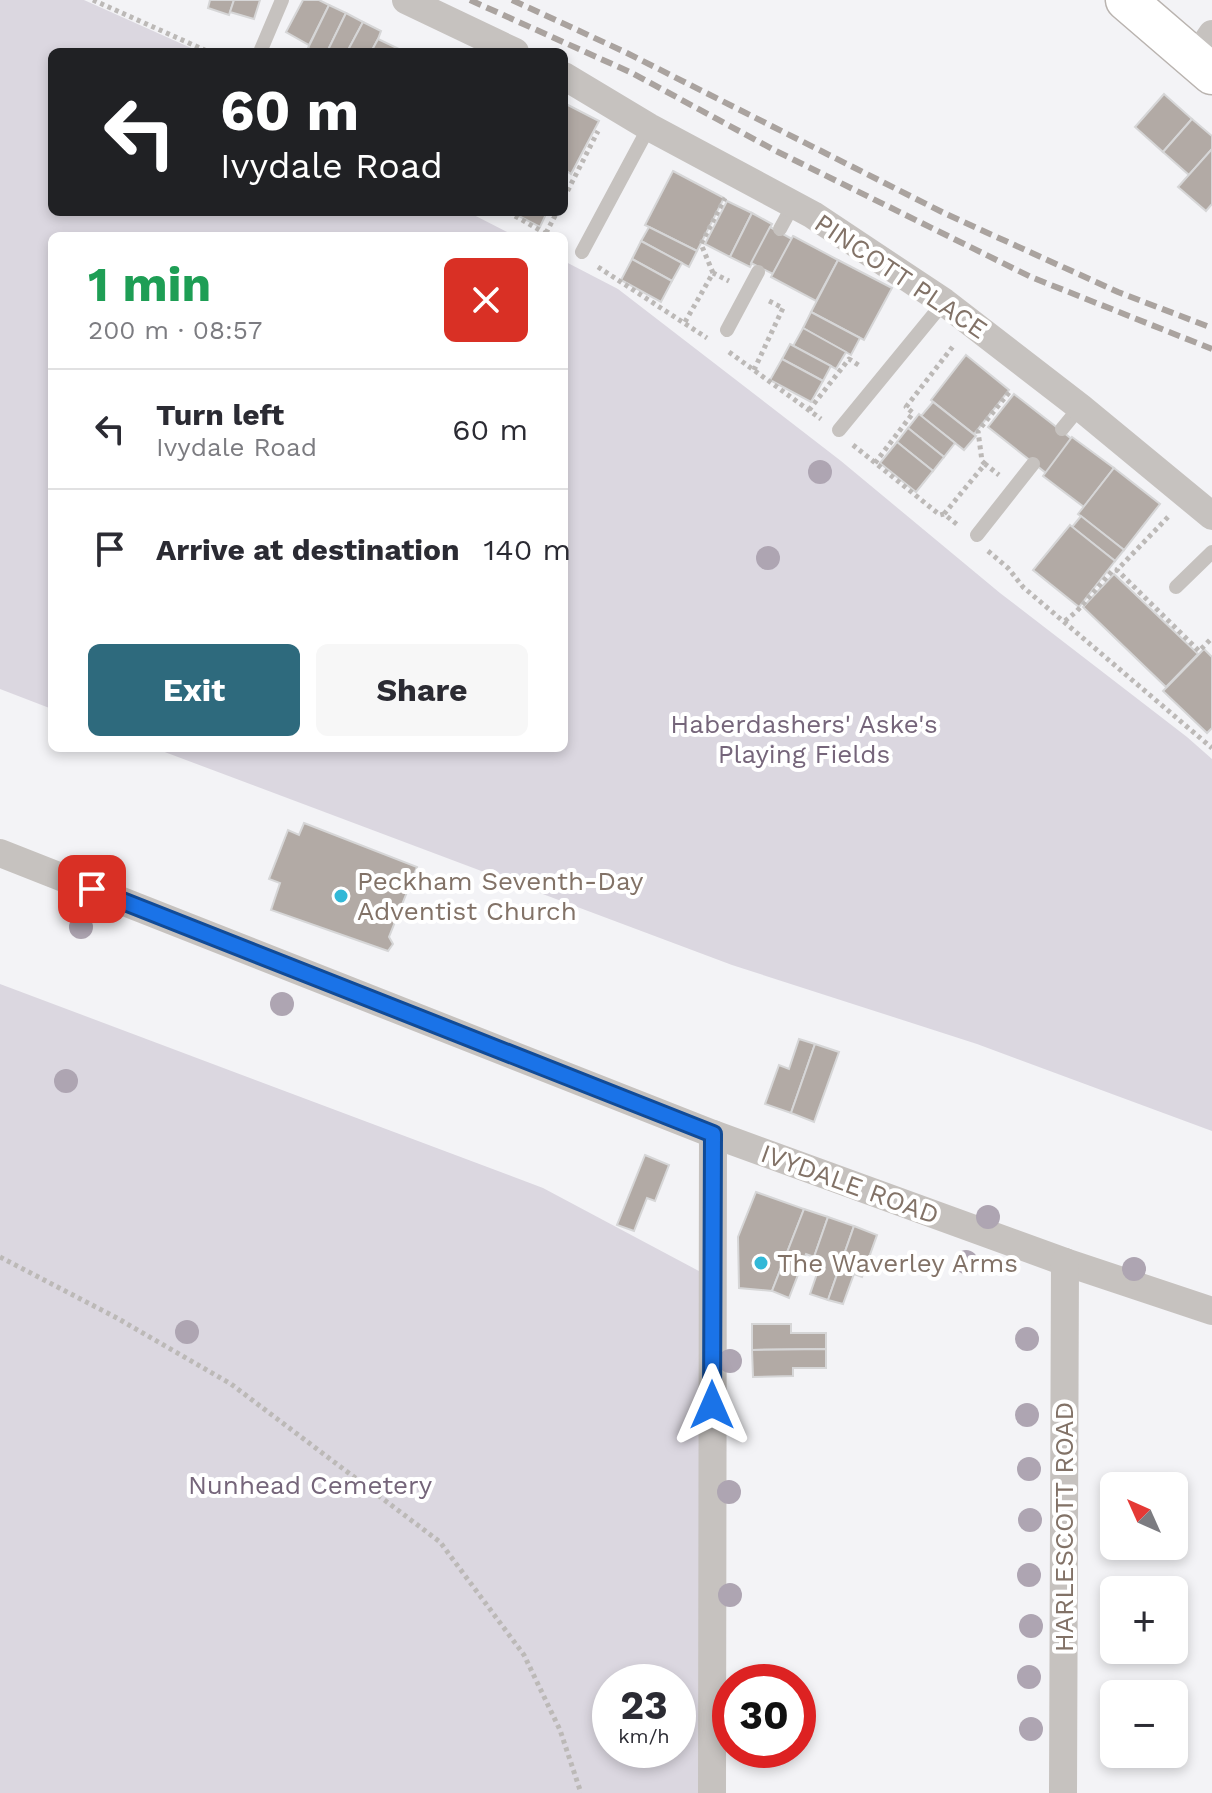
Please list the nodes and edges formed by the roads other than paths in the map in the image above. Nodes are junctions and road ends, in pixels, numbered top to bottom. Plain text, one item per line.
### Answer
1 (282, 0) edge
2 (406, 0) edge
3 (1126, 0) edge
4 (262, 48) edge
5 (507, 48) edge
6 (1206, 55) edge
7 (568, 78) edge
8 (649, 127) junction
9 (587, 257) road end
10 (758, 272) dead end
11 (944, 302) junction
12 (727, 330) dead end
13 (1080, 407) junction
14 (1062, 429) dead end
15 (837, 431) road end
16 (1033, 464) dead end
17 (1212, 516) edge
18 (970, 533) road end
19 (1212, 552) edge
20 (1176, 587) dead end
21 (0, 853) edge
22 (713, 1134) junction
23 (1065, 1262) junction
24 (1212, 1311) edge
25 (712, 1793) edge
26 (1063, 1793) edge

1 - 4 lane
2 - 5 street
3 - 6 street
7 - 8 street, PINCOTT PLACE
8 - 9 lane
8 - 11 street, PINCOTT PLACE
10 - 12 lane
11 - 13 street, PINCOTT PLACE
11 - 15 lane
13 - 14 lane
13 - 17 street, PINCOTT PLACE
16 - 18 lane
19 - 20 lane
21 - 22 street, IVYDALE ROAD
22 - 23 street, IVYDALE ROAD
22 - 25 street
23 - 24 street, IVYDALE ROAD
23 - 26 street, HARLESCOTT ROAD

